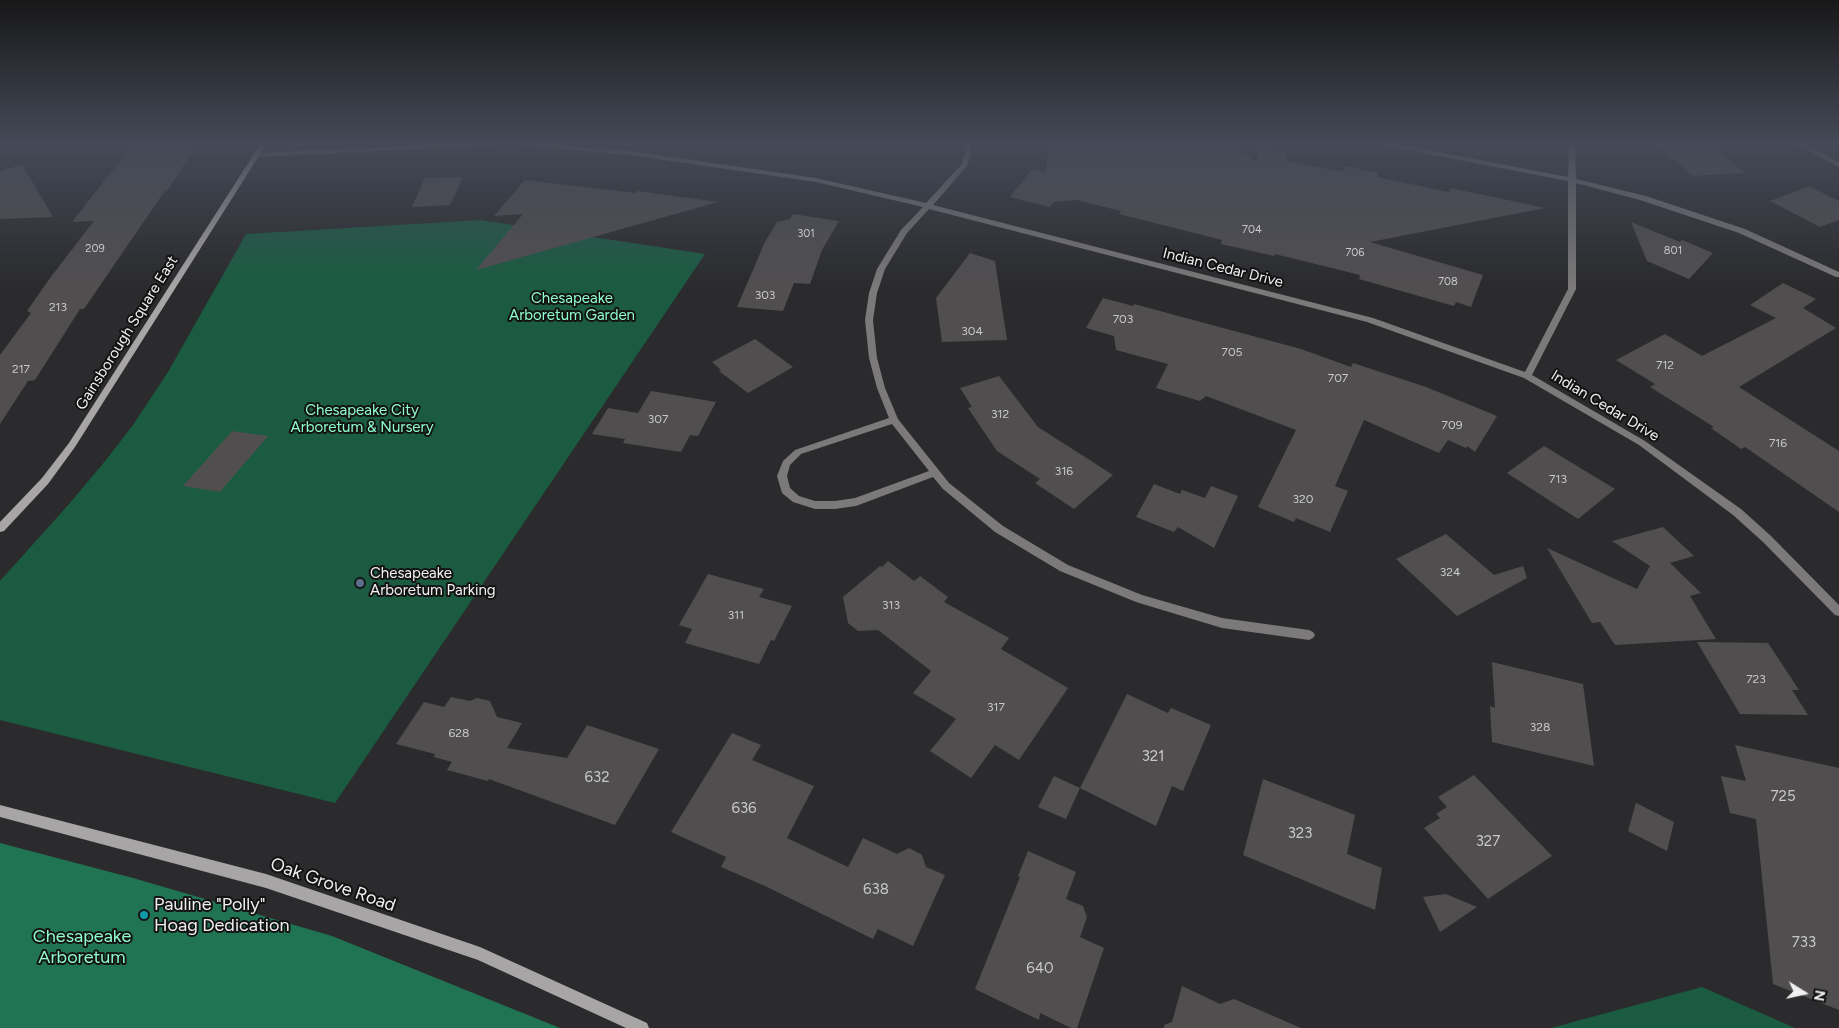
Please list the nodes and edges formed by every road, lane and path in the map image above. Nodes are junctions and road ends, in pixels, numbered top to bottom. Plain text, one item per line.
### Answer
1 (233, 191) edge
2 (863, 191) edge
3 (942, 191) edge
4 (1573, 191) edge
5 (1616, 191) edge
6 (928, 206) junction
7 (1839, 275) edge
8 (1527, 376) junction
9 (894, 420) junction
10 (936, 472) junction
11 (0, 528) edge
12 (1839, 612) edge
13 (1309, 635) dead end
14 (0, 811) edge
15 (642, 1028) edge

1 - 11 street, Gainsborough Square East
2 - 6 street, Indian Cedar Drive
3 - 6 street
4 - 8 street
5 - 7 street
6 - 8 street, Indian Cedar Drive
6 - 9 street
8 - 12 street, Indian Cedar Drive
9 - 10 street
9 - 10 street
10 - 13 street
14 - 15 street, Oak Grove Road

